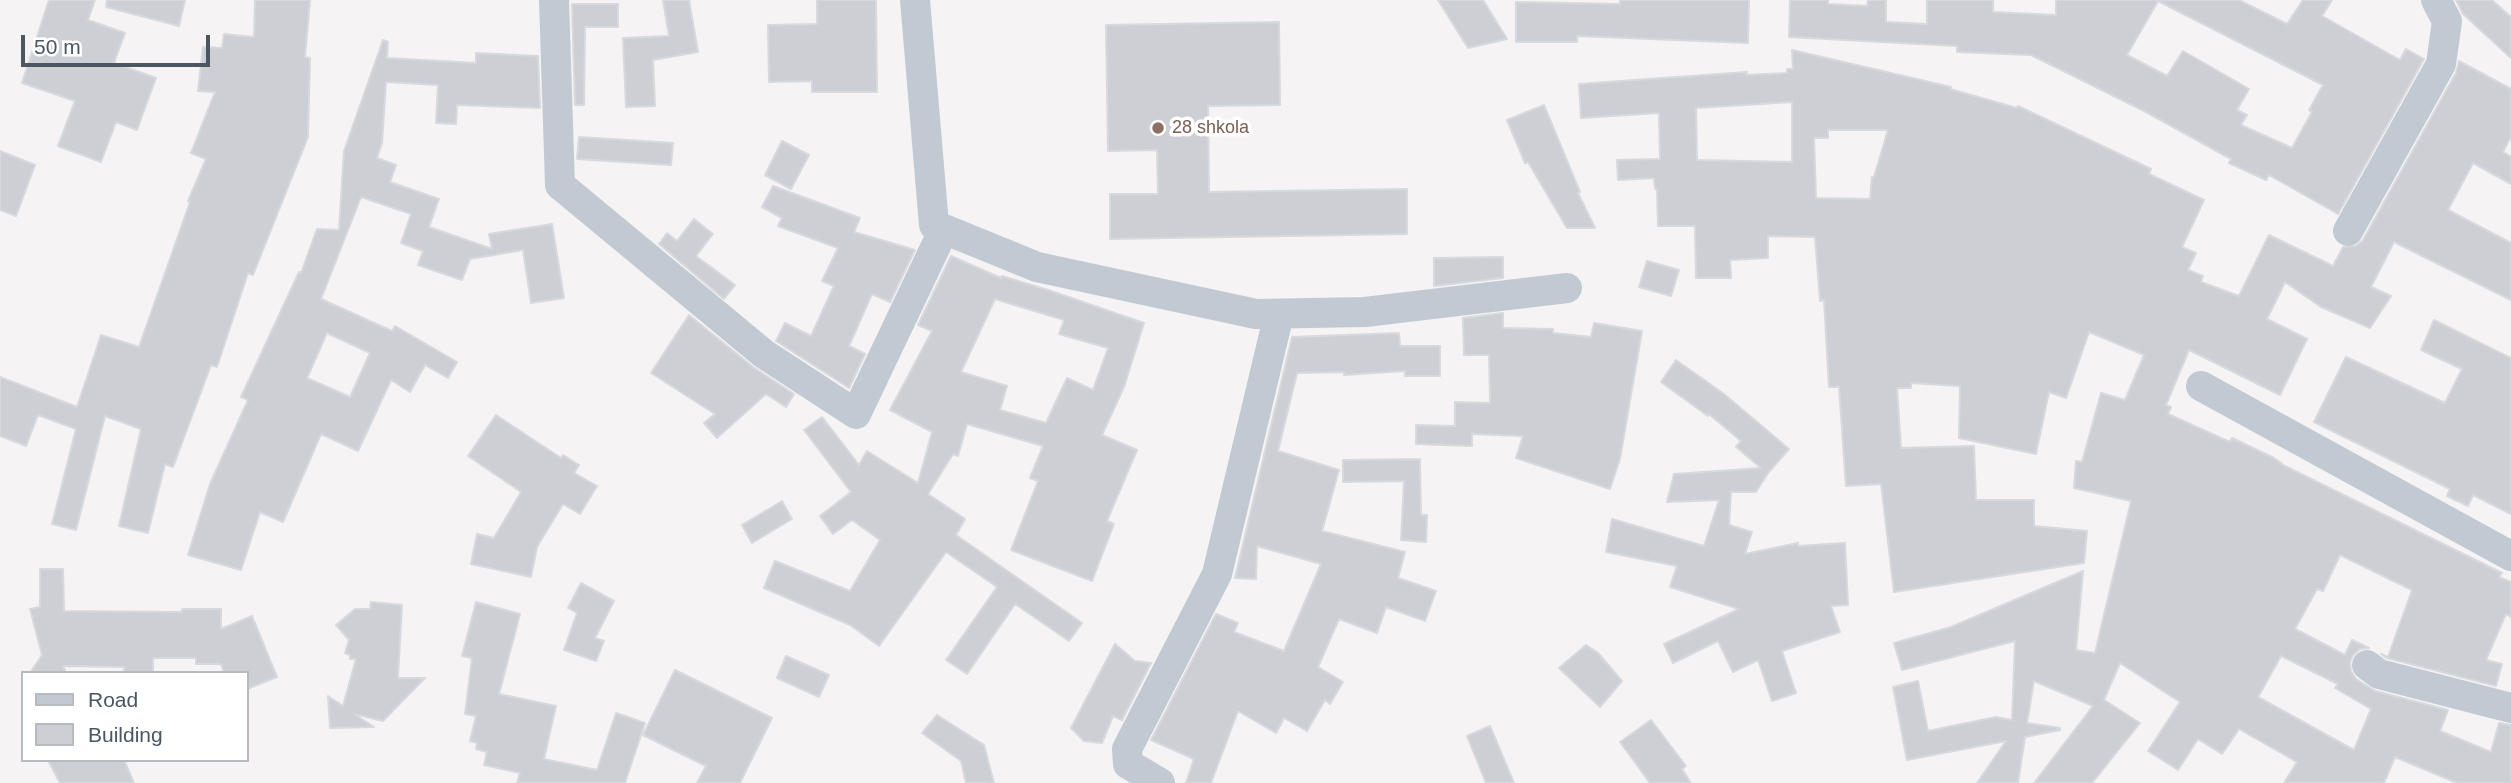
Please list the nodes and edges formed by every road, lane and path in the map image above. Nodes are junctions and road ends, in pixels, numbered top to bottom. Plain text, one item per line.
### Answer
1 (554, 0) edge
2 (915, 0) edge
3 (2436, 0) edge
4 (944, 229) junction
5 (2348, 231) dead end
6 (1567, 288) dead end
7 (1279, 314) junction
8 (2201, 386) dead end
9 (2511, 556) edge
10 (2367, 665) dead end
11 (2511, 708) edge
12 (1160, 783) edge

1 - 4 street
2 - 4 street
3 - 5 street
4 - 7 street
6 - 7 street
7 - 12 street
8 - 9 street
10 - 11 street

